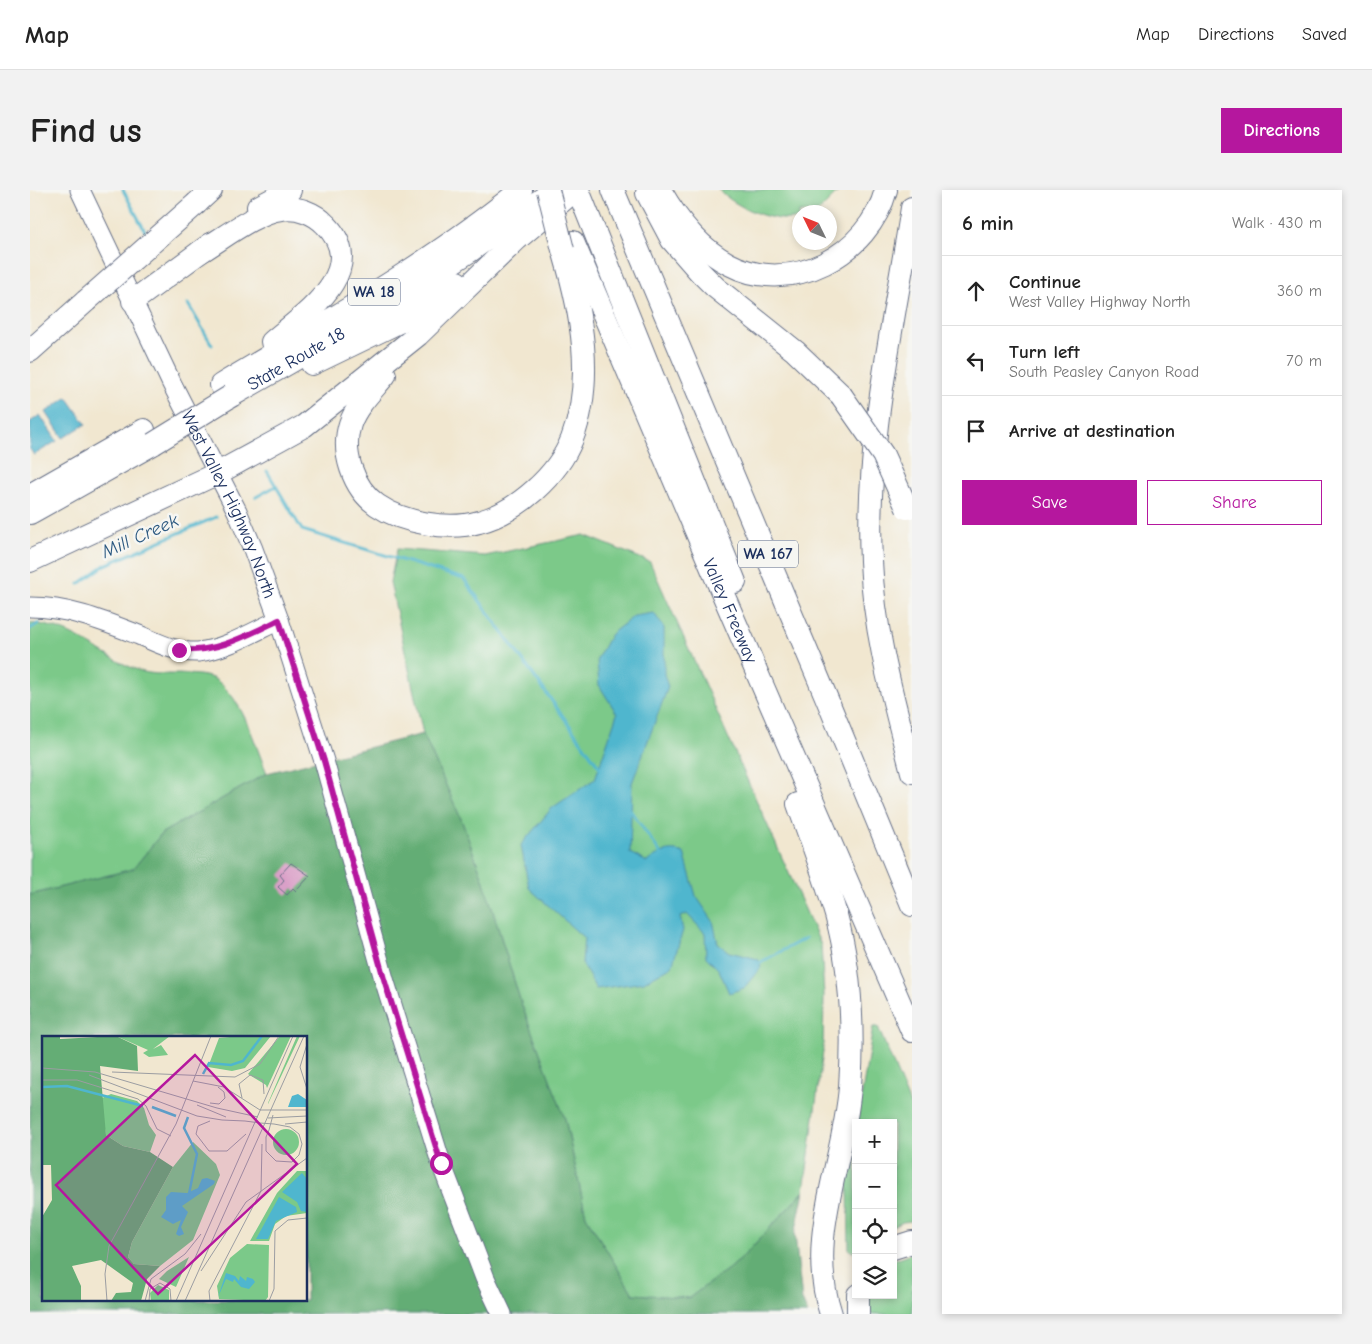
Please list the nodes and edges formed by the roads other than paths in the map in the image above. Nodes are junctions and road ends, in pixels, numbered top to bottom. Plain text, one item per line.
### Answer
1 (80, 190) edge
2 (290, 190) edge
3 (521, 190) edge
4 (550, 190) edge
5 (576, 190) edge
6 (646, 190) edge
7 (660, 190) edge
8 (886, 190) edge
9 (204, 196) edge
10 (616, 197) edge
11 (912, 208) edge
12 (517, 240) junction
13 (568, 246) junction
14 (200, 252) junction
15 (133, 301) junction
16 (418, 335) junction
17 (30, 350) edge
18 (254, 384) junction
19 (226, 391) junction
20 (148, 437) junction
21 (218, 473) junction
22 (30, 495) edge
23 (30, 513) edge
24 (910, 516) edge
25 (30, 561) edge
26 (715, 572) junction
27 (30, 607) edge
28 (279, 620) junction
29 (912, 772) edge
30 (912, 905) edge
31 (860, 910) junction
32 (912, 1031) edge
33 (912, 1242) edge
34 (897, 1247) edge
35 (858, 1299) edge
36 (502, 1314) edge
37 (831, 1314) edge
38 (858, 1314) edge

1 - 15 main road, West Valley Highway North
2 - 14 highway
3 - 19 highway, State Route 18 / WA 18
4 - 13 highway, bridge
4 - 18 highway, State Route 18 / WA 18
5 - 12 highway
5 - 31 highway
6 - 24 highway, bridge
7 - 8 highway
9 - 17 highway, bridge
10 - 30 highway, WA 167
11 - 29 highway
12 - 16 highway
12 - 18 highway
13 - 16 highway
13 - 26 highway, Valley Freeway / WA 167
14 - 15 highway
14 - 19 highway
15 - 21 main road, West Valley Highway North
16 - 21 highway
18 - 19 highway, State Route 18 / WA 18
19 - 20 highway, State Route 18 / WA 18, bridge
20 - 22 highway, State Route 18 / WA 18
20 - 23 highway, State Route 18 / WA 18
21 - 25 highway
21 - 28 main road, West Valley Highway North
26 - 31 highway, Valley Freeway / WA 167
26 - 37 highway
27 - 28 main road
28 - 36 main road, West Valley Highway North
31 - 32 highway, Valley Freeway / WA 167
33 - 34 highway
35 - 38 highway

